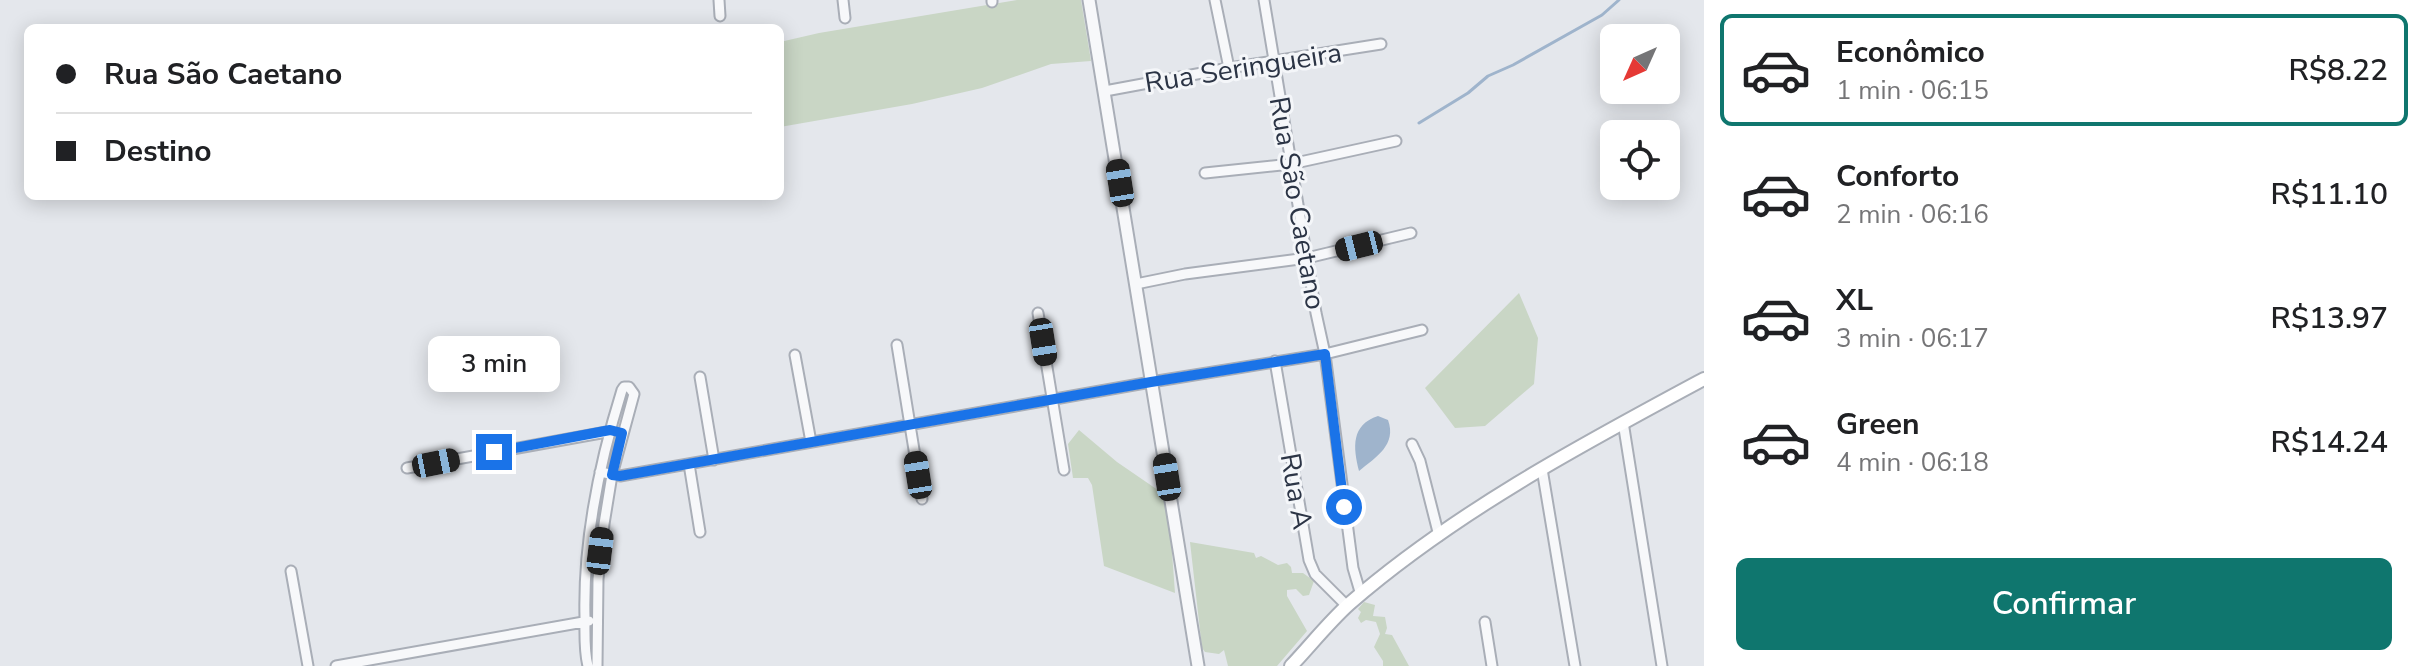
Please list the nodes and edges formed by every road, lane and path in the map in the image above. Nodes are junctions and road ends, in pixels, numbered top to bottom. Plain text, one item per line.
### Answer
1 (719, 0) edge
2 (843, 0) edge
3 (1089, 0) edge
4 (1215, 0) edge
5 (1264, 0) edge
6 (720, 16) dead end
7 (845, 18) dead end
8 (1381, 44) dead end
9 (1273, 62) junction
10 (1229, 68) junction
11 (1105, 91) junction
12 (1396, 141) dead end
13 (1291, 164) junction
14 (1205, 173) dead end
15 (1411, 233) dead end
16 (1307, 258) junction
17 (1136, 284) junction
18 (1038, 313) dead end
19 (1422, 330) dead end
20 (897, 345) dead end
21 (1325, 354) junction
22 (795, 355) dead end
23 (1275, 361) junction
24 (700, 377) dead end
25 (1704, 379) edge
26 (1151, 382) junction
27 (1053, 399) junction
28 (1623, 422) junction
29 (910, 425) junction
30 (610, 430) junction
31 (622, 433) junction
32 (811, 442) junction
33 (1412, 444) dead end
34 (714, 460) junction
35 (689, 464) junction
36 (407, 468) dead end
37 (1542, 469) junction
38 (1064, 470) dead end
39 (600, 472) junction
40 (612, 475) junction
41 (922, 499) dead end
42 (700, 532) dead end
43 (1439, 536) junction
44 (291, 571) dead end
45 (1361, 595) junction
46 (1347, 606) junction
47 (585, 621) junction
48 (598, 622) junction
49 (1485, 622) dead end
50 (308, 666) edge
51 (336, 666) edge
52 (588, 666) edge
53 (597, 666) edge
54 (1198, 666) edge
55 (1291, 666) edge
56 (1492, 666) edge
57 (1575, 666) edge
58 (1662, 666) edge

1 - 6 street
2 - 7 street
3 - 11 street
4 - 10 street
5 - 9 street, Rua São Caetano
8 - 9 street, Rua Seringueira
9 - 10 street, Rua Seringueira
9 - 13 street, Rua São Caetano
10 - 11 street, Rua Seringueira
11 - 17 street
12 - 13 street
13 - 14 street
13 - 16 street, Rua São Caetano
15 - 16 street
16 - 17 street
16 - 21 street, Rua São Caetano
17 - 26 street
18 - 27 street
19 - 21 street
20 - 29 street
21 - 23 street
21 - 45 street, Rua São Caetano
22 - 32 street
23 - 26 street
23 - 46 street, Rua A
24 - 34 street
25 - 28 main road
26 - 27 street
26 - 54 street
27 - 29 street
27 - 38 street
28 - 37 main road
28 - 58 street
29 - 32 street
29 - 41 street
30 - 31 street
30 - 31 street
30 - 36 street
30 - 39 street
31 - 40 street
32 - 34 street
33 - 43 street
34 - 35 street
35 - 40 street
35 - 42 street
37 - 43 main road
37 - 57 street
39 - 40 street
39 - 47 street
40 - 48 street
43 - 45 main road
44 - 50 street
45 - 46 main road
46 - 55 main road
47 - 48 street
47 - 51 street
47 - 52 street
48 - 53 street
49 - 56 street

